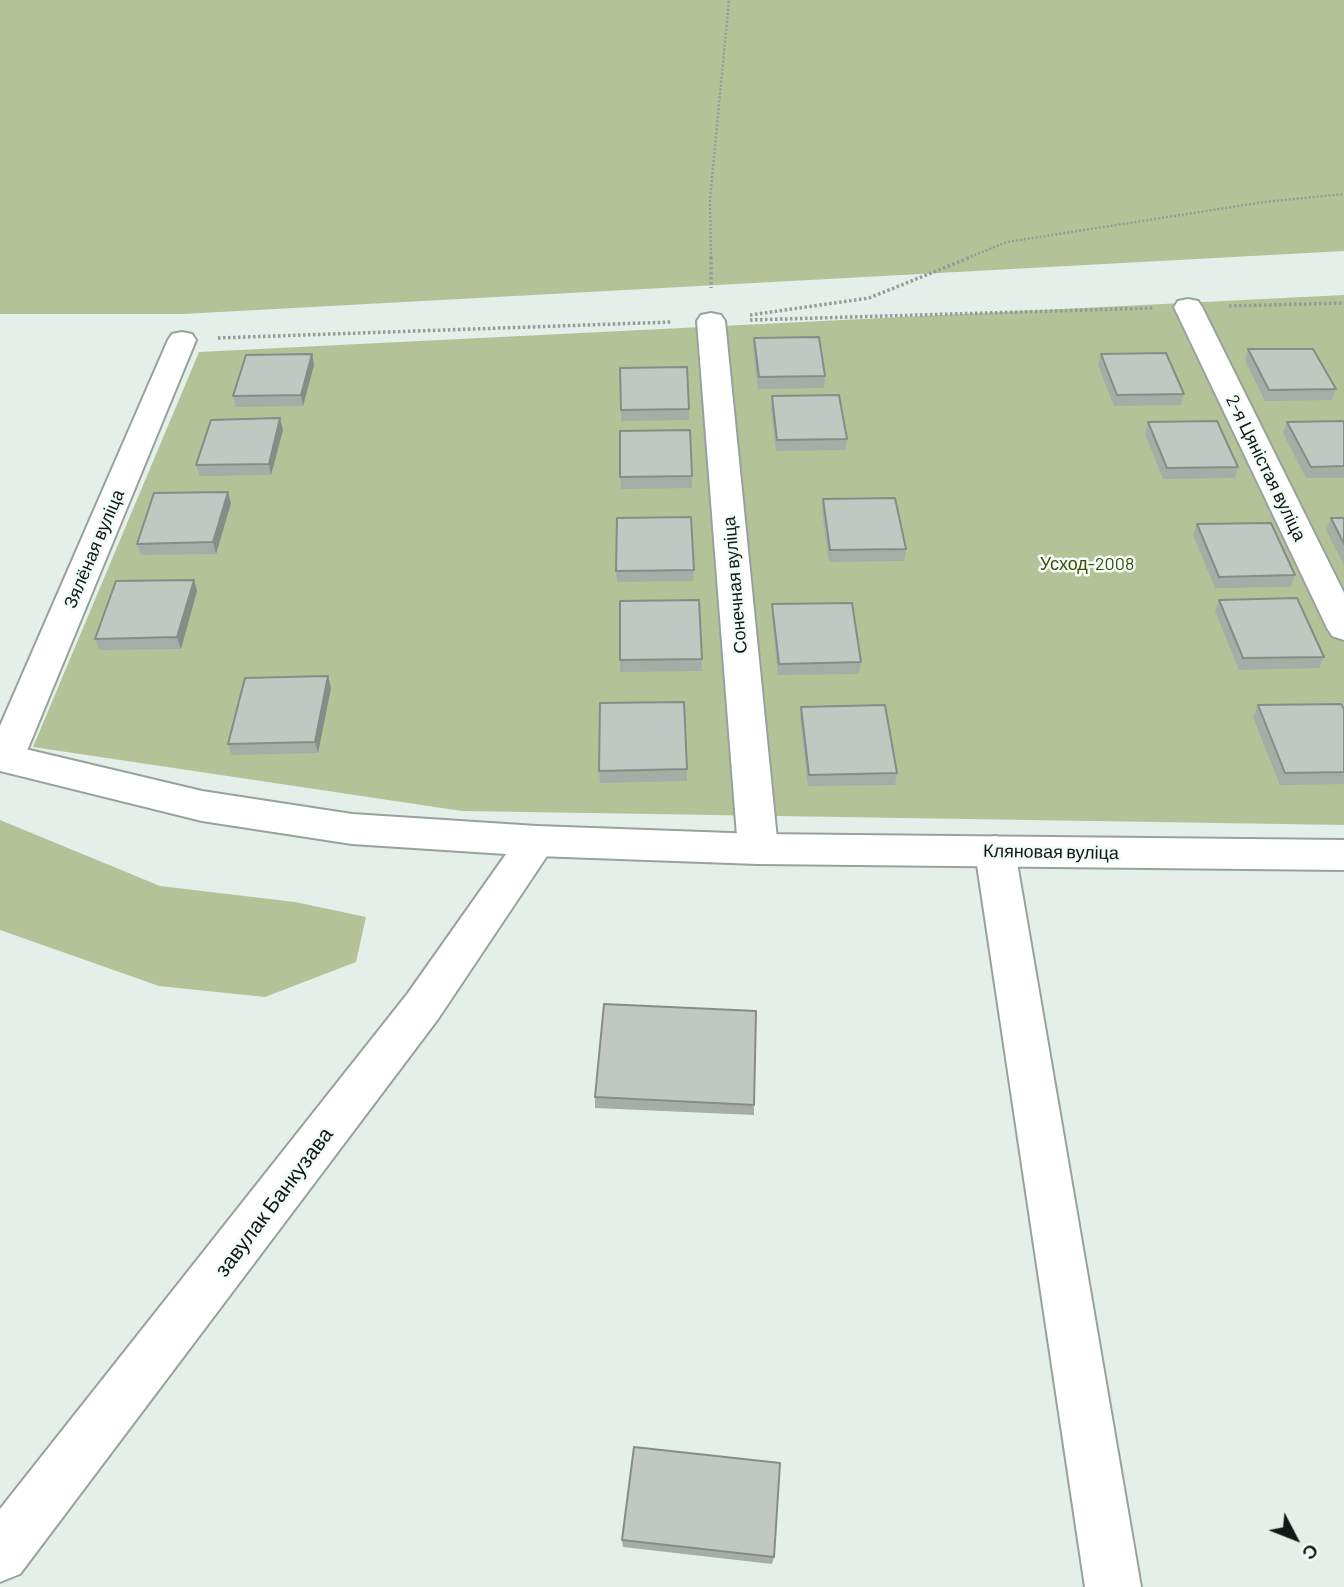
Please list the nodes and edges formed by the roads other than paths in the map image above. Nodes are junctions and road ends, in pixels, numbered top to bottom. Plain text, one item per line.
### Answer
1 (1188, 307) road end
2 (711, 321) road end
3 (183, 340) road end
4 (1344, 628) edge
5 (3, 758) edge
6 (537, 841) junction
7 (758, 849) junction
8 (995, 851) junction
9 (1344, 855) edge
10 (0, 1555) edge
11 (1113, 1587) edge

1 - 4 street, 2-я Цяністая вуліца
2 - 7 street, Сонечная вуліца
3 - 5 street, Зялёная вуліца
5 - 6 street, Кляновая вуліца
6 - 7 street, Кляновая вуліца
6 - 10 street, завулак Банкузава
7 - 8 street, Кляновая вуліца
8 - 9 street, Кляновая вуліца
8 - 11 street

